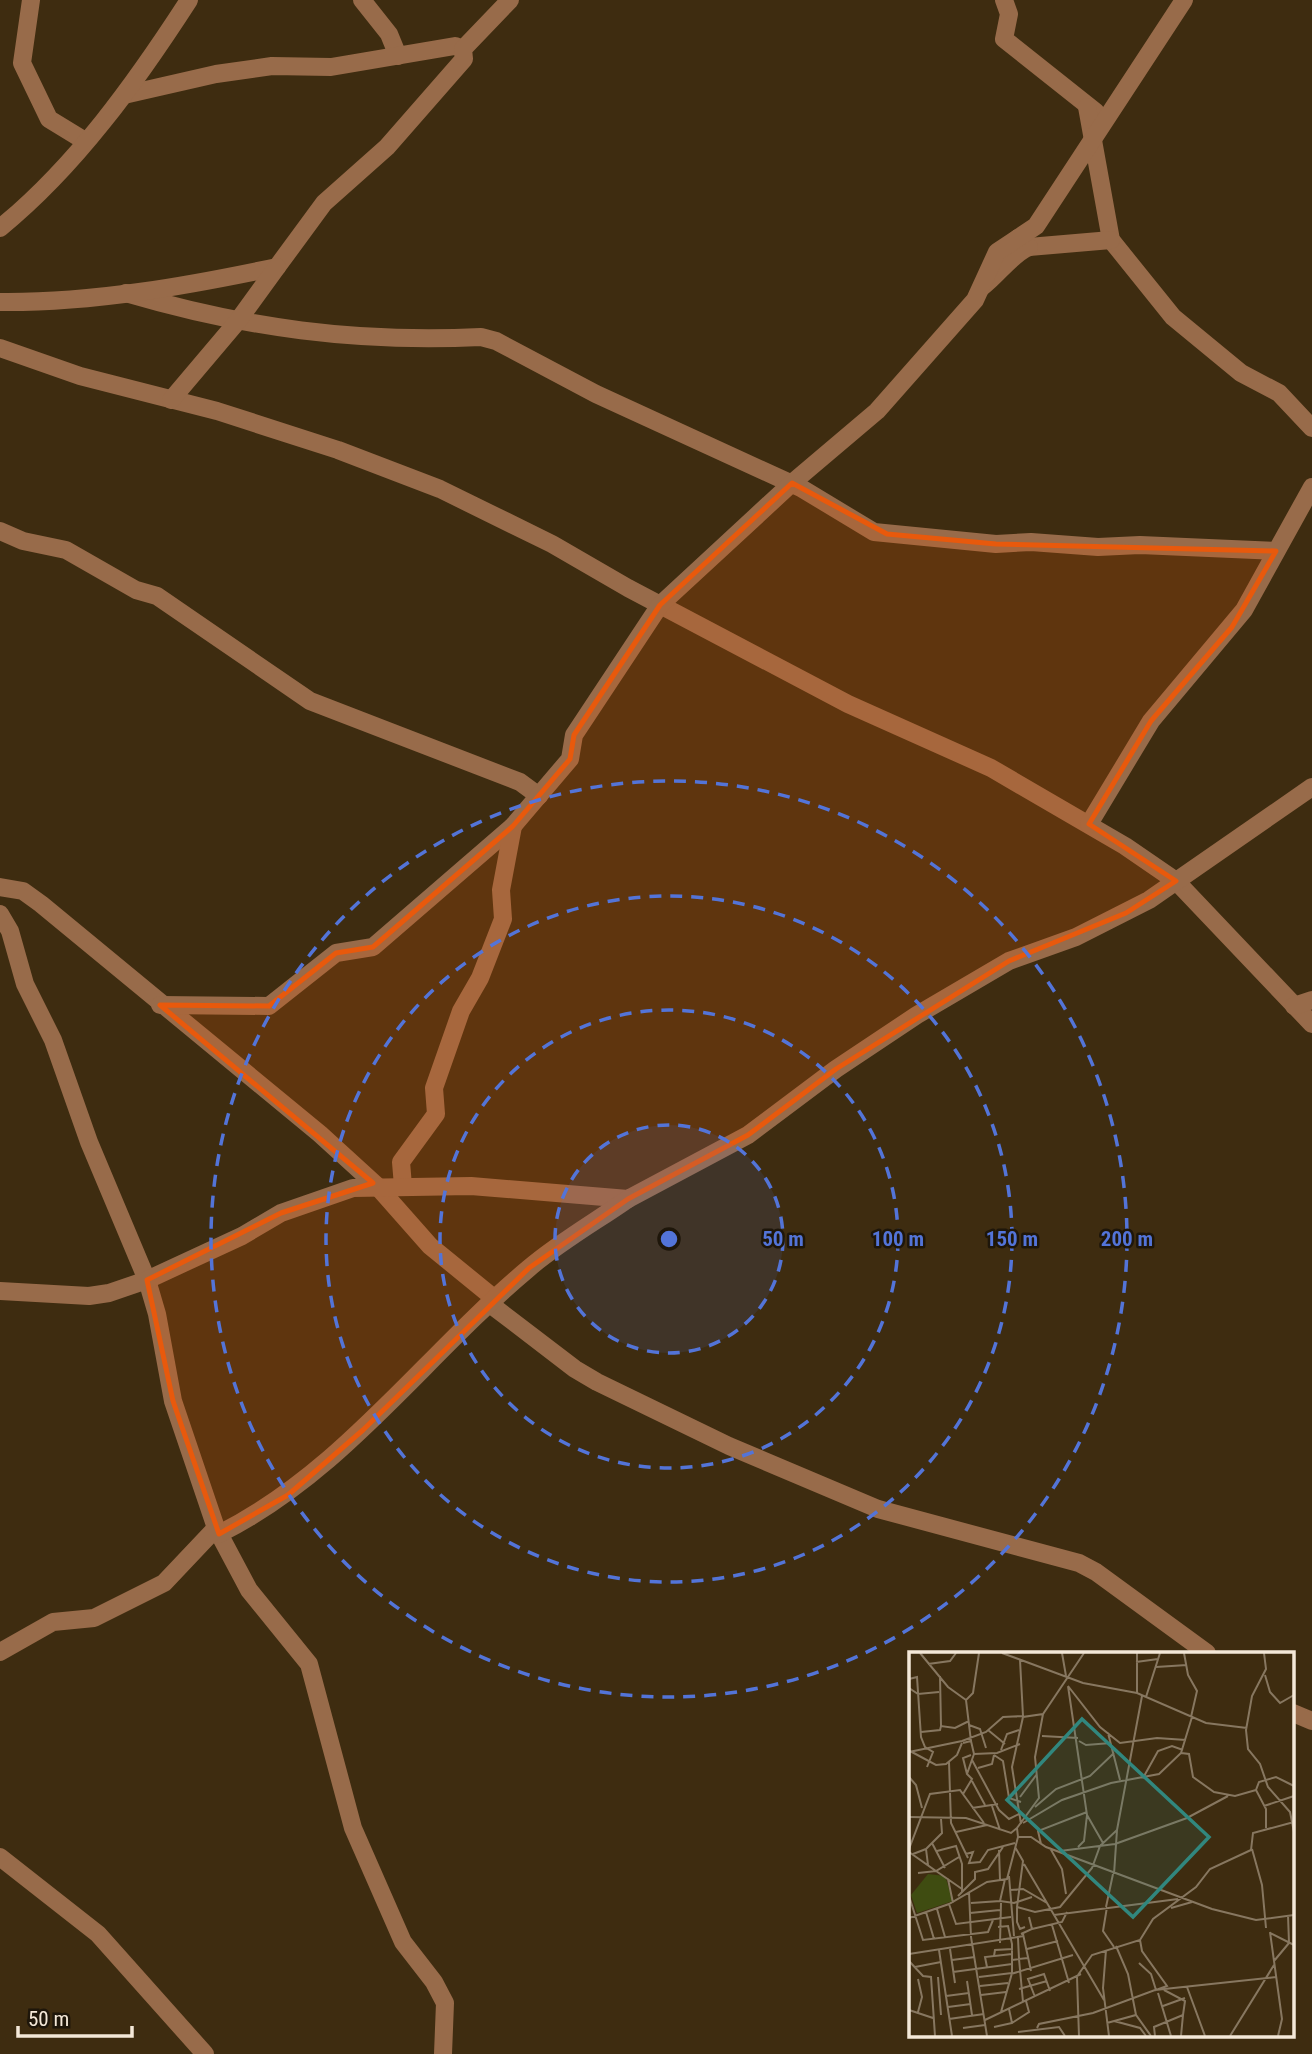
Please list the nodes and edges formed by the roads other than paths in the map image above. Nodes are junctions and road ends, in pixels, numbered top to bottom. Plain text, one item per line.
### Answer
1 (31, 0) edge
2 (190, 0) edge
3 (362, 0) edge
4 (510, 0) edge
5 (1004, 0) edge
6 (1184, 0) edge
7 (463, 49) junction
8 (398, 56) junction
9 (124, 95) junction
10 (1087, 107) junction
11 (1107, 118) junction
12 (1093, 139) junction
13 (85, 141) junction
14 (0, 228) edge
15 (1111, 240) junction
16 (1024, 242) junction
17 (277, 267) junction
18 (126, 293) junction
19 (0, 302) edge
20 (237, 322) junction
21 (0, 348) edge
22 (171, 400) junction
23 (1312, 428) edge
24 (792, 483) junction
25 (1312, 486) edge
26 (0, 531) edge
27 (1276, 551) junction
28 (660, 605) junction
29 (1312, 786) edge
30 (539, 796) junction
31 (1089, 824) junction
32 (513, 826) junction
33 (1176, 881) junction
34 (0, 887) edge
35 (0, 914) edge
36 (1312, 1000) edge
37 (160, 1005) junction
38 (1294, 1006) junction
39 (1312, 1024) edge
40 (377, 1186) junction
41 (403, 1186) junction
42 (628, 1199) junction
43 (147, 1280) junction
44 (0, 1291) edge
45 (493, 1302) junction
46 (218, 1531) junction
47 (0, 1652) edge
48 (1206, 1652) edge
49 (1294, 1713) edge
50 (1312, 1721) edge
51 (0, 1857) edge
52 (205, 2054) edge
53 (443, 2054) edge

1 - 13 street
2 - 9 street
3 - 8 street
4 - 7 street
5 - 10 street
6 - 11 street
7 - 8 street
7 - 17 street
8 - 9 street
9 - 13 street
10 - 11 street
10 - 12 street
11 - 12 street
12 - 15 street
12 - 16 street
13 - 14 street
15 - 16 street
15 - 23 street
16 - 24 street
17 - 18 street
17 - 20 street
18 - 19 street
18 - 20 street
20 - 22 street
20 - 24 street
21 - 22 street
22 - 28 street
24 - 27 street
24 - 28 street
25 - 27 street
26 - 30 street
27 - 31 street
28 - 30 street
28 - 31 street
29 - 33 street
30 - 32 street
31 - 33 street
32 - 37 street
32 - 41 street
33 - 38 street
33 - 42 street
34 - 37 street
35 - 43 street
36 - 38 street
37 - 40 street
38 - 39 street
40 - 41 street
40 - 43 street
40 - 45 street
41 - 42 street
42 - 45 street
43 - 44 street
43 - 46 street
45 - 46 street
45 - 48 street
46 - 47 street
46 - 53 street
49 - 50 street
51 - 52 street

